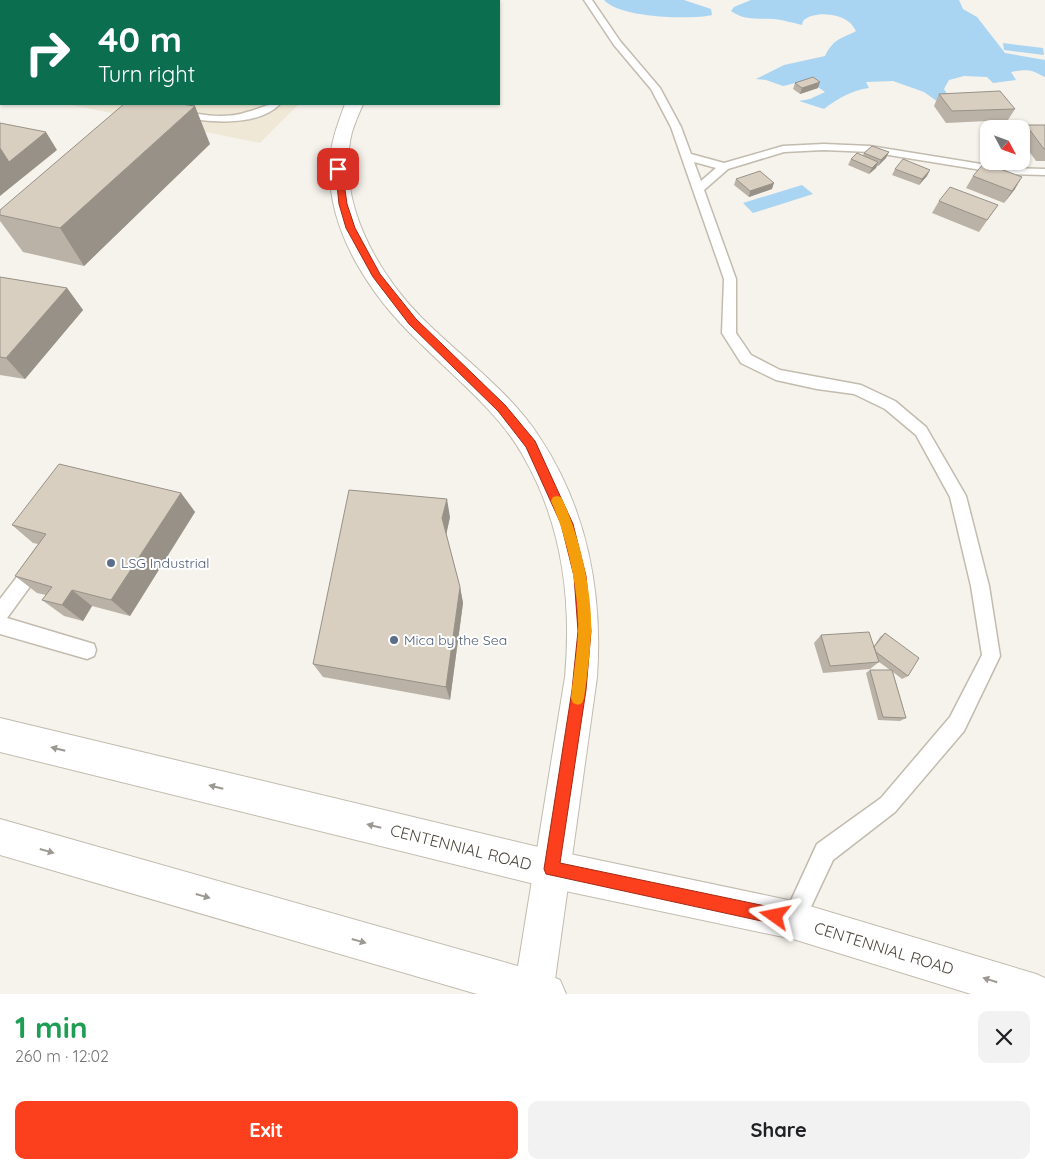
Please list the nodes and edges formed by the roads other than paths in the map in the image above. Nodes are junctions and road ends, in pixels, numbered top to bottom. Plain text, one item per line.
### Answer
1 (588, 0) edge
2 (139, 105) edge
3 (273, 105) edge
4 (354, 105) edge
5 (687, 156) junction
6 (724, 167) junction
7 (1045, 172) edge
8 (698, 189) junction
9 (47, 551) edge
10 (0, 613) edge
11 (0, 625) edge
12 (88, 650) dead end
13 (0, 735) edge
14 (0, 837) edge
15 (551, 869) junction
16 (793, 920) junction
17 (538, 993) edge
18 (1036, 994) edge

1 - 5 lane
2 - 3 lane
4 - 15 street
5 - 6 lane
5 - 8 lane
6 - 7 lane
6 - 8 lane
8 - 16 lane
9 - 10 lane
11 - 12 lane
15 -> 13 street, CENTENNIAL ROAD
14 -> 17 street
15 - 16 street, CENTENNIAL ROAD
15 - 17 street
18 -> 16 street, CENTENNIAL ROAD

